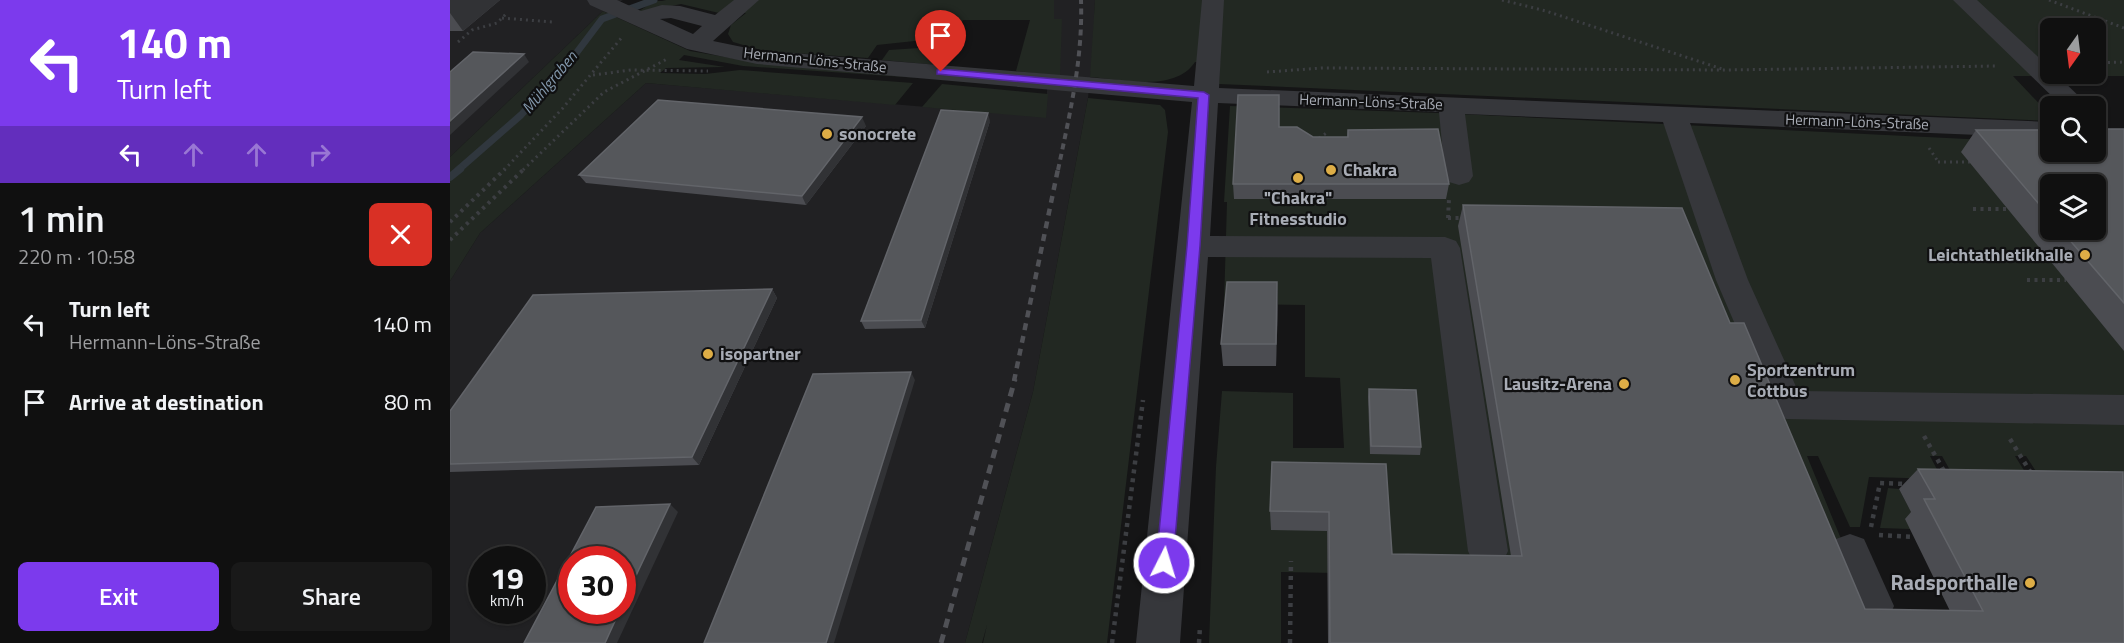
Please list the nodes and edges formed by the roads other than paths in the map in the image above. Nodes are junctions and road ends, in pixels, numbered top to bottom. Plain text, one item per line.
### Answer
1 (748, 0) edge
2 (1213, 0) edge
3 (1964, 0) edge
4 (621, 14) edge
5 (718, 24) junction
6 (695, 44) junction
7 (1204, 95) junction
8 (2066, 96) edge
9 (1451, 105) junction
10 (1674, 114) junction
11 (2040, 130) edge
12 (1459, 176) road end
13 (1194, 246) junction
14 (2124, 410) edge
15 (1488, 551) dead end
16 (1850, 552) dead end
17 (1873, 606) dead end
18 (1158, 643) edge

1 - 5 street
2 - 7 street
3 - 8 street
4 - 5 street
4 - 6 street, Hermann-Löns-Straße
5 - 6 street
6 - 7 street, Hermann-Löns-Straße
7 - 9 street, Hermann-Löns-Straße
7 - 13 street
9 - 10 street, Hermann-Löns-Straße
9 - 12 street
10 - 11 street, Hermann-Löns-Straße
10 - 14 street
13 - 15 street
13 - 18 street
16 - 17 street

